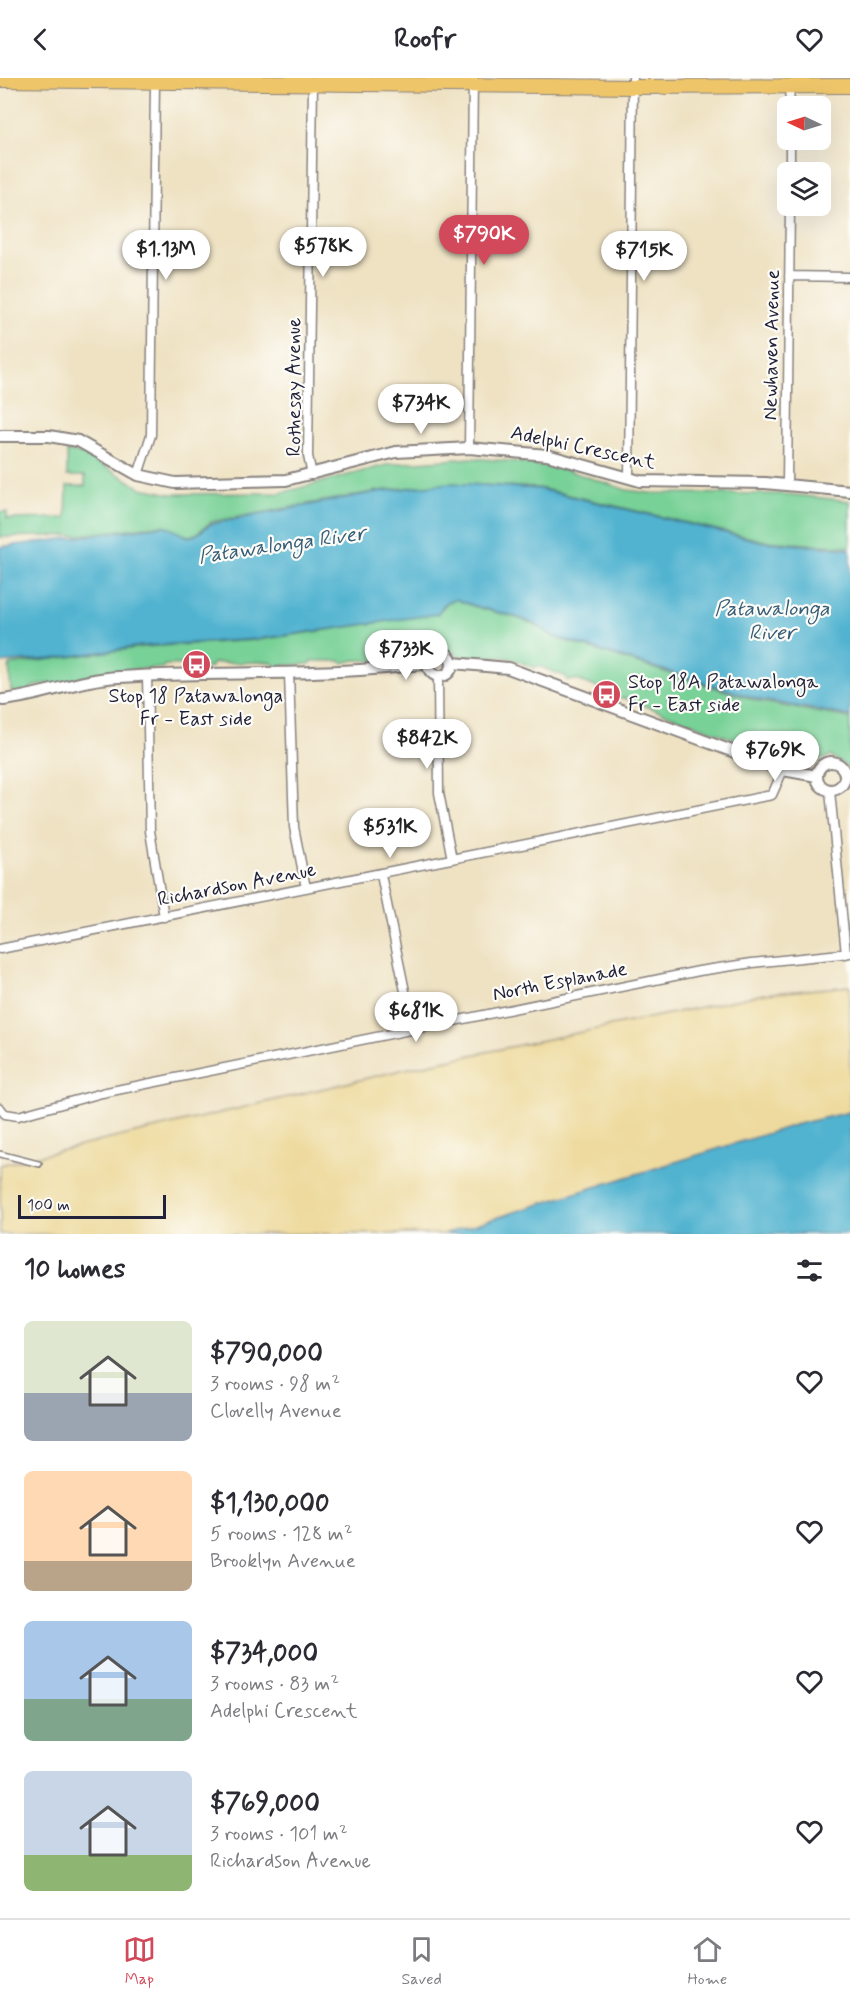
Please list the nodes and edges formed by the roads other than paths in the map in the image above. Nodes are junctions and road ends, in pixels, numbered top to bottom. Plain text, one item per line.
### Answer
1 (0, 80) edge
2 (192, 80) edge
3 (155, 81) junction
4 (473, 82) edge
5 (540, 82) edge
6 (633, 82) edge
7 (821, 82) edge
8 (313, 83) junction
9 (789, 85) junction
10 (850, 86) edge
11 (790, 96) edge
12 (790, 216) edge
13 (789, 276) junction
14 (850, 277) edge
15 (0, 436) edge
16 (469, 447) junction
17 (138, 475) junction
18 (312, 475) junction
19 (629, 478) junction
20 (787, 484) junction
21 (850, 491) edge
22 (428, 663) junction
23 (453, 663) junction
24 (289, 673) junction
25 (147, 675) junction
26 (438, 676) junction
27 (1, 701) edge
28 (783, 770) junction
29 (816, 776) junction
30 (848, 778) edge
31 (830, 790) junction
32 (452, 859) junction
33 (381, 875) junction
34 (306, 888) junction
35 (164, 917) junction
36 (0, 950) edge
37 (848, 953) edge
38 (413, 1030) junction
39 (0, 1108) edge
40 (0, 1154) edge
41 (39, 1164) dead end

1 - 3 main road
2 - 3 main road
2 - 8 main road
3 - 17 street
4 - 5 main road
4 - 8 main road
4 - 16 street
5 - 6 main road
6 - 9 main road
6 - 19 street
7 - 9 main road
7 - 10 main road
8 - 18 street, Rothesay Avenue
9 - 11 street
12 - 13 street, Newhaven Avenue
13 - 14 street
13 - 20 street, Newhaven Avenue
15 - 17 street, Adelphi Crescent
16 - 18 street, Adelphi Crescent
16 - 19 street, Adelphi Crescent
17 - 18 street, Adelphi Crescent
19 - 20 street, Adelphi Crescent
20 - 21 street, Adelphi Crescent
22 - 23 street
22 - 24 street
22 - 26 street
23 - 26 street
23 - 28 street
24 - 25 street
24 - 34 street
25 - 27 street
25 - 35 street
26 - 32 street
28 - 29 street
28 - 32 street, Richardson Avenue
29 - 30 street
29 - 31 street
30 - 31 street
31 - 37 street
32 - 33 street, Richardson Avenue
33 - 34 street, Richardson Avenue
33 - 38 street
34 - 35 street, Richardson Avenue
35 - 36 street, Richardson Avenue
37 - 38 street, North Esplanade
38 - 39 street, North Esplanade
40 - 41 lane

